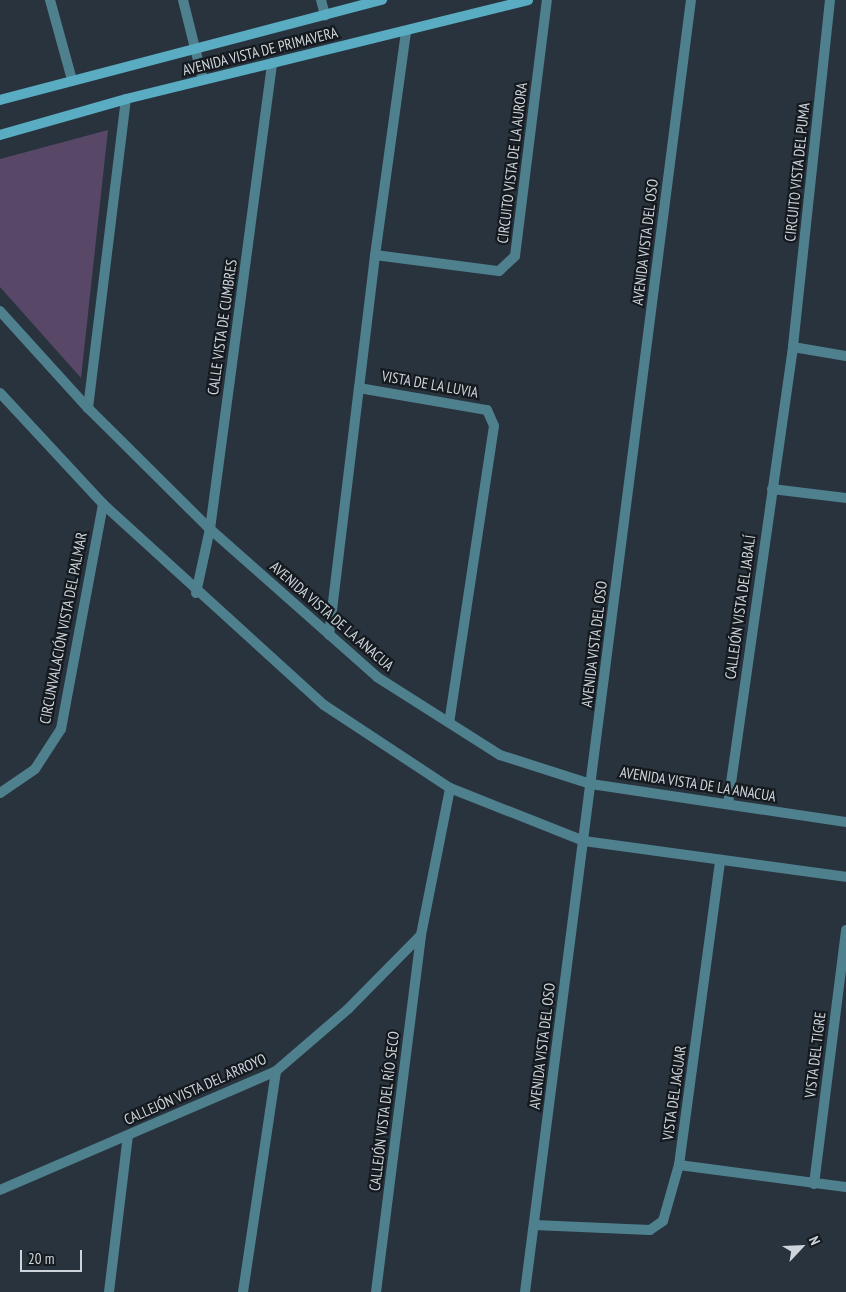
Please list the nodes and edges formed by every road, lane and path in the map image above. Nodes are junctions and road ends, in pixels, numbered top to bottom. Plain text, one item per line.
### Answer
1 (50, 0) edge
2 (183, 0) edge
3 (321, 0) edge
4 (382, 0) edge
5 (528, 0) edge
6 (547, 0) edge
7 (691, 0) edge
8 (830, 0) edge
9 (324, 15) junction
10 (406, 32) junction
11 (194, 46) junction
12 (272, 63) junction
13 (72, 80) junction
14 (203, 80) junction
15 (126, 99) junction
16 (0, 100) edge
17 (0, 135) edge
18 (375, 255) junction
19 (0, 311) edge
20 (793, 347) junction
21 (846, 356) edge
22 (359, 388) junction
23 (0, 393) edge
24 (88, 408) junction
25 (772, 489) junction
26 (846, 498) edge
27 (103, 504) junction
28 (210, 529) junction
29 (196, 593) junction
30 (329, 635) junction
31 (448, 723) junction
32 (591, 784) junction
33 (450, 788) junction
34 (0, 793) edge
35 (728, 804) junction
36 (846, 822) edge
37 (584, 841) junction
38 (720, 860) junction
39 (846, 877) edge
40 (846, 930) edge
41 (421, 935) junction
42 (276, 1071) junction
43 (128, 1136) junction
44 (679, 1164) junction
45 (814, 1184) junction
46 (846, 1187) edge
47 (0, 1190) edge
48 (534, 1225) junction
49 (109, 1292) edge
50 (243, 1292) edge
51 (376, 1292) edge
52 (524, 1292) edge

1 - 13 street
2 - 11 street
3 - 9 street
4 - 9 main road, AVENIDA VISTA DE PRIMAVERA
5 - 10 main road, AVENIDA VISTA DE PRIMAVERA
6 - 18 street, CIRCUITO VISTA DE LA AURORA
7 - 32 street, AVENIDA VISTA DEL OSO
8 - 20 street, CIRCUITO VISTA DEL PUMA
9 - 11 main road, AVENIDA VISTA DE PRIMAVERA
10 - 12 main road, AVENIDA VISTA DE PRIMAVERA
10 - 18 street
11 - 13 main road, AVENIDA VISTA DE PRIMAVERA
11 - 14 street
12 - 14 main road, AVENIDA VISTA DE PRIMAVERA
12 - 28 street, CALLE VISTA DE CUMBRES
13 - 16 main road, AVENIDA VISTA DE PRIMAVERA
14 - 15 main road, AVENIDA VISTA DE PRIMAVERA
15 - 17 main road, AVENIDA VISTA DE PRIMAVERA
15 - 24 street
18 - 22 street
19 - 24 street, AVENIDA VISTA DE LA ANACUA
20 - 21 street
20 - 25 street, CIRCUITO VISTA DEL PUMA
22 - 30 street, VISTA DE LA LUVIA
22 - 31 street, VISTA DE LA LUVIA
23 - 27 street
24 - 28 street, AVENIDA VISTA DE LA ANACUA
25 - 26 street
25 - 35 street, CALLEJÓN VISTA DEL JABALÍ
27 - 29 street
27 - 34 street, CIRCUNVALACIÓN VISTA DEL PALMAR
28 - 29 street, CALLE VISTA DE CUMBRES
28 - 30 street, AVENIDA VISTA DE LA ANACUA
29 - 33 street
30 - 31 street, AVENIDA VISTA DE LA ANACUA
31 - 32 street, AVENIDA VISTA DE LA ANACUA
32 - 35 street, AVENIDA VISTA DE LA ANACUA
32 - 37 street, AVENIDA VISTA DEL OSO
33 - 37 street
33 - 41 street
35 - 36 street, AVENIDA VISTA DE LA ANACUA
37 - 38 street
37 - 48 street, AVENIDA VISTA DEL OSO
38 - 39 street
38 - 44 street, VISTA DEL JAGUAR
40 - 45 street, VISTA DEL TIGRE
41 - 42 street, CALLEJÓN VISTA DEL ARROYO
41 - 51 street, CALLEJÓN VISTA DEL RÍO SECO
42 - 43 street, CALLEJÓN VISTA DEL ARROYO
42 - 50 street
43 - 47 street, CALLEJÓN VISTA DEL ARROYO
43 - 49 street
44 - 45 street
44 - 48 street, VISTA DEL JAGUAR
45 - 46 street
48 - 52 street, AVENIDA VISTA DEL OSO

